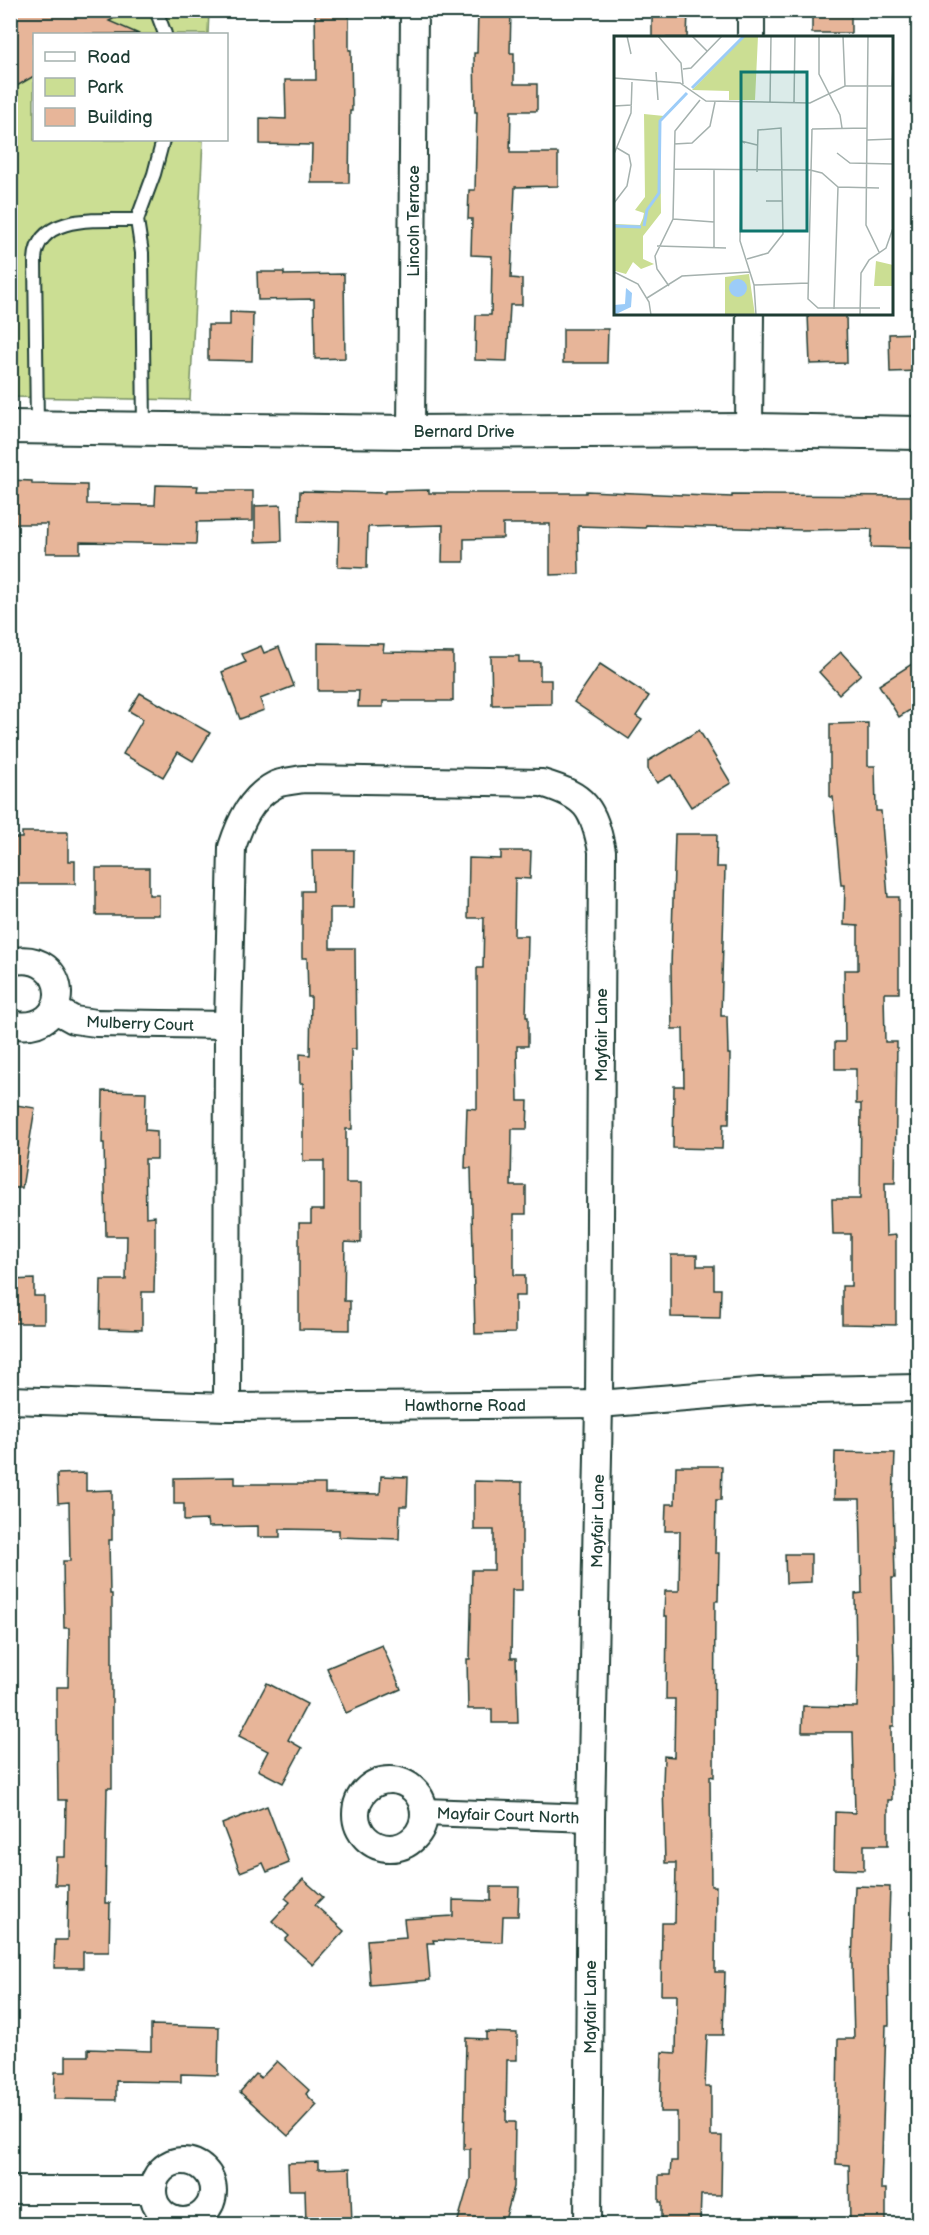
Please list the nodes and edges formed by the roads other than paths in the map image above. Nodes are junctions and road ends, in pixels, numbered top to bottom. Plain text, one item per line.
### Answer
1 (156, 10) edge
2 (414, 10) edge
3 (752, 10) edge
4 (165, 33) edge
5 (751, 36) edge
6 (163, 141) edge
7 (137, 220) junction
8 (750, 315) edge
9 (24, 427) edge
10 (144, 429) junction
11 (749, 430) junction
12 (411, 432) junction
13 (918, 433) edge
14 (10, 962) edge
15 (54, 1009) junction
16 (10, 1024) edge
17 (228, 1025) junction
18 (918, 1388) edge
19 (10, 1400) edge
20 (599, 1404) junction
21 (227, 1407) junction
22 (424, 1812) dead end
23 (591, 1818) junction
24 (10, 2190) edge
25 (152, 2190) dead end
26 (588, 2224) edge

1 - 4 lane
2 - 12 street, Lincoln Terrace
3 - 5 street
6 - 7 lane
7 - 9 lane
7 - 10 lane
8 - 11 street
9 - 10 street, Bernard Drive
10 - 12 street, Bernard Drive
11 - 12 street, Bernard Drive
11 - 13 street, Bernard Drive
14 - 15 street
15 - 16 street
15 - 17 street, Mulberry Court
17 - 20 street, Mayfair Lane
17 - 21 street, Mayfair Lane
18 - 20 street, Hawthorne Road
19 - 21 street, Hawthorne Road
20 - 21 street, Hawthorne Road
20 - 23 street, Mayfair Lane
22 - 23 street, Mayfair Court North
23 - 26 street, Mayfair Lane
24 - 25 street

